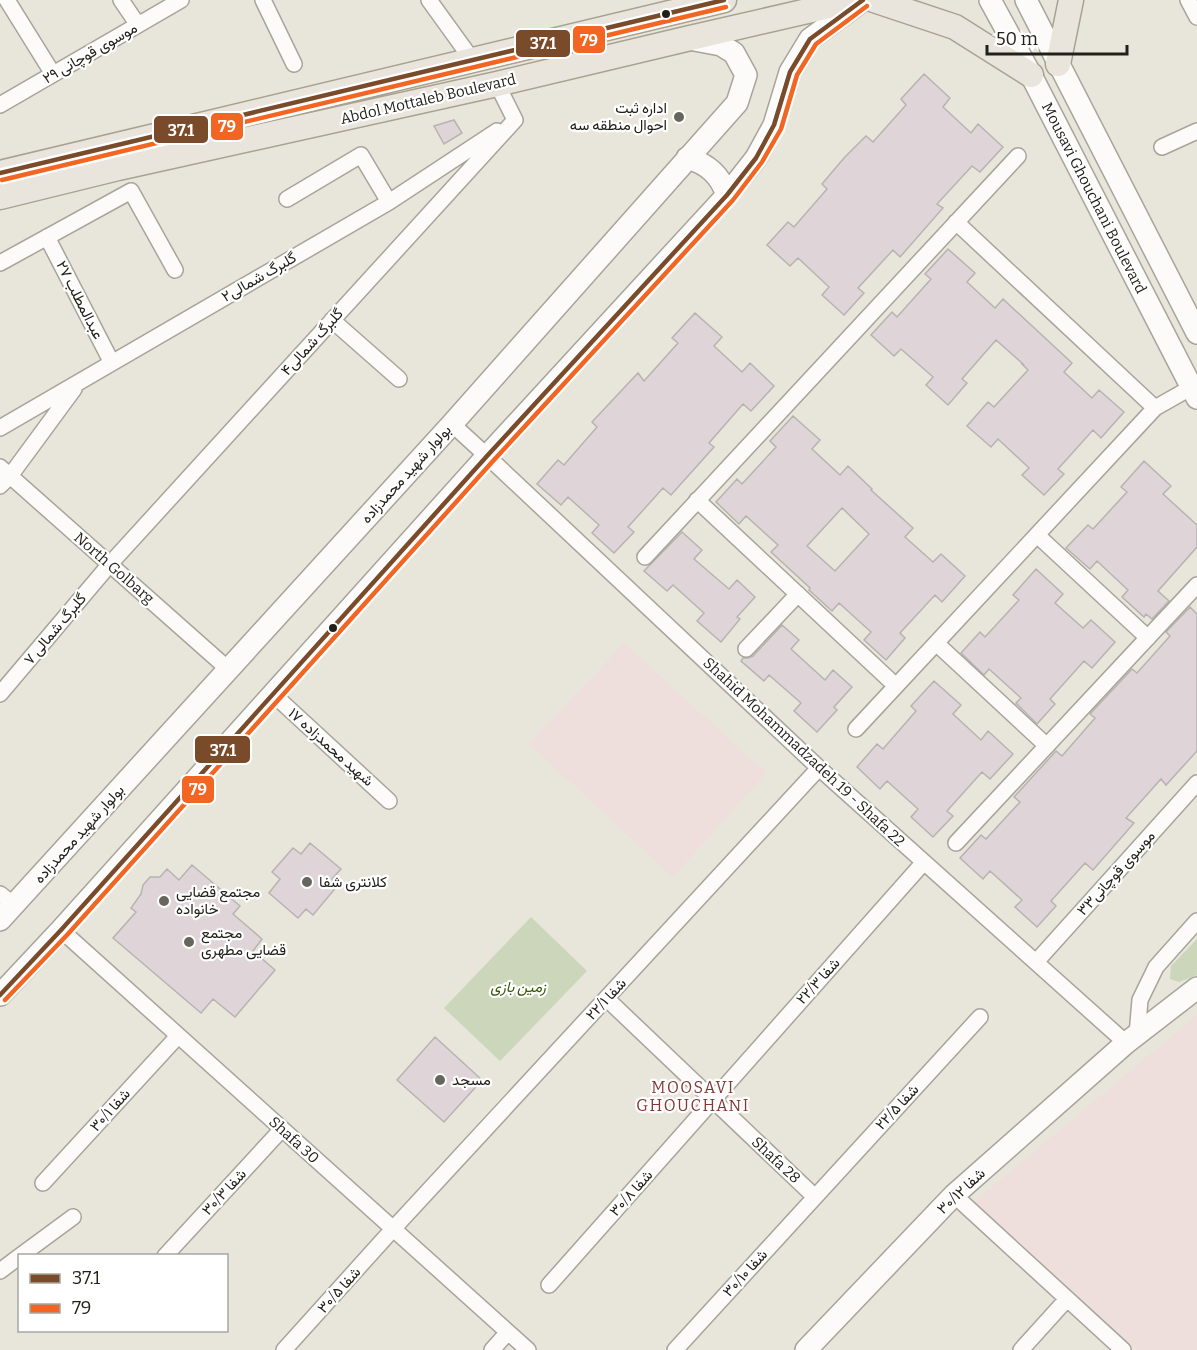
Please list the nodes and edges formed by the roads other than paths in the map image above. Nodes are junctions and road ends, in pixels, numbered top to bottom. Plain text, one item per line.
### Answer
1 (7, 0) edge
2 (121, 0) edge
3 (181, 0) edge
4 (263, 0) edge
5 (429, 0) edge
6 (723, 0) edge
7 (855, 0) edge
8 (863, 0) edge
9 (873, 0) edge
10 (990, 0) edge
11 (1026, 0) edge
12 (1071, 0) edge
13 (1188, 0) edge
14 (1197, 17) edge
15 (138, 25) junction
16 (686, 39) junction
17 (473, 61) junction
18 (294, 64) dead end
19 (1058, 64) junction
20 (53, 74) junction
21 (1031, 75) junction
22 (496, 84) junction
23 (0, 105) edge
24 (515, 120) junction
25 (1197, 131) edge
26 (1162, 147) dead end
27 (1018, 156) dead end
28 (687, 158) junction
29 (0, 173) edge
30 (727, 195) junction
31 (0, 197) edge
32 (1128, 198) junction
33 (287, 199) dead end
34 (389, 202) junction
35 (1100, 210) junction
36 (956, 222) junction
37 (47, 237) junction
38 (0, 263) edge
39 (175, 270) dead end
40 (332, 320) junction
41 (1197, 333) edge
42 (112, 363) junction
43 (399, 379) dead end
44 (80, 382) junction
45 (1194, 393) edge
46 (1155, 408) junction
47 (452, 424) junction
48 (0, 428) edge
49 (487, 456) junction
50 (3, 477) edge
51 (698, 500) junction
52 (1037, 535) junction
53 (645, 556) dead end
54 (110, 564) junction
55 (1197, 585) edge
56 (798, 594) junction
57 (1148, 638) junction
58 (936, 643) junction
59 (746, 649) dead end
60 (228, 669) junction
61 (896, 686) junction
62 (0, 694) edge
63 (273, 694) junction
64 (856, 729) dead end
65 (1047, 746) junction
66 (819, 768) junction
67 (1197, 783) edge
68 (389, 801) dead end
69 (956, 843) dead end
70 (924, 862) junction
71 (5, 906) edge
72 (1197, 921) edge
73 (61, 930) junction
74 (1036, 962) junction
75 (1197, 988) edge
76 (0, 995) edge
77 (607, 999) junction
78 (980, 1017) dead end
79 (178, 1036) junction
80 (1132, 1039) junction
81 (713, 1100) junction
82 (282, 1129) junction
83 (43, 1184) dead end
84 (954, 1196) junction
85 (815, 1197) junction
86 (73, 1217) dead end
87 (393, 1229) junction
88 (23, 1254) edge
89 (167, 1254) edge
90 (18, 1258) edge
91 (0, 1271) edge
92 (549, 1285) dead end
93 (1067, 1299) junction
94 (508, 1332) junction
95 (284, 1350) edge
96 (492, 1350) edge
97 (528, 1350) edge
98 (675, 1350) edge
99 (806, 1350) edge
100 (1022, 1350) edge
101 (1123, 1350) edge

1 - 20 street
2 - 15 street
3 - 15 street, موسوی قوچانی ۲۹
4 - 18 street
5 - 17 street
6 - 17 main road, Abdol Mottaleb Boulevard
7 - 16 main road, Abdol Mottaleb Boulevard
8 - 30 street
9 - 21 main road
10 - 21 street, Mousavi Ghouchani Boulevard
11 - 19 street, Mousavi Ghouchani Boulevard
12 - 19 main road
13 - 14 street
15 - 20 street, موسوی قوچانی ۲۹
16 - 22 main road, Abdol Mottaleb Boulevard
16 - 28 street, بولوار شهید محمدزاده
17 - 29 main road, Abdol Mottaleb Boulevard
19 - 32 street, Mousavi Ghouchani Boulevard
20 - 23 street, موسوی قوچانی ۲۹
21 - 35 street, Mousavi Ghouchani Boulevard
22 - 24 street
22 - 31 main road, Abdol Mottaleb Boulevard
24 - 34 street, گلبرگ شمالی۲
24 - 40 street, گلبرگ شمالی۴
25 - 26 street
27 - 36 street
28 - 30 street
28 - 47 street, بولوار شهید محمدزاده
30 - 49 street
32 - 35 street
32 - 41 street, Mousavi Ghouchani Boulevard
33 - 34 street
34 - 42 street, گلبرگ شمالی۲
35 - 45 street, Mousavi Ghouchani Boulevard
36 - 46 street
36 - 51 street
37 - 38 street
37 - 39 street
37 - 42 street, عبدالمطلب ۲۷
40 - 43 street
40 - 54 street, گلبرگ شمالی۴
42 - 44 street, گلبرگ شمالی۲
44 - 48 street, گلبرگ شمالی۲
44 - 50 street
45 - 46 street
46 - 52 street
47 - 49 street, Shahid Mohammadzadeh 19 - Shafa 22
47 - 60 street, بولوار شهید محمدزاده
49 - 63 street
49 - 66 street, Shahid Mohammadzadeh 19 - Shafa 22
50 - 54 street, North Golbarg
51 - 53 street
51 - 56 street
52 - 57 street
52 - 58 street
54 - 60 street, North Golbarg
54 - 62 street, گلبرگ شمالی ۷
55 - 57 street
56 - 59 street
56 - 61 street
57 - 65 street
58 - 61 street
58 - 65 street
60 - 71 street, بولوار شهید محمدزاده
61 - 64 street
63 - 68 street, شهید محمدزاده ۱۷
63 - 73 street
65 - 69 street
66 - 70 street, Shahid Mohammadzadeh 19 - Shafa 22
66 - 77 street, ۲۲/۱ شفا
67 - 74 street, موسوی قوچانی۳۳
70 - 74 street, Shahid Mohammadzadeh 19 - Shafa 22
70 - 81 street, شفا ۲۲/۳
72 - 80 street
73 - 76 street
73 - 79 street, Shafa 30
74 - 80 street, Shahid Mohammadzadeh 19 - Shafa 22
75 - 80 street, شفا ۳۰/۱۲
77 - 81 street, Shafa 28
77 - 87 street, ۲۲/۱ شفا
78 - 85 street, شفا ۲۲/۵
79 - 82 street, Shafa 30
79 - 83 street, شفا ۳۰/۱
80 - 84 street, شفا ۳۰/۱۲
81 - 85 street, Shafa 28
81 - 92 street, شفا ۳۰/۸
82 - 87 street, Shafa 30
82 - 89 street, ۳۰/۳ شفا
84 - 93 street
84 - 99 street, شفا ۳۰/۱۲
85 - 98 street, شفا ۳۰/۱۰
86 - 88 street
87 - 94 street, Shafa 30
87 - 95 street, ۳۰/۵ شفا
90 - 91 street
93 - 100 street
93 - 101 street
94 - 96 street
94 - 97 street, Shafa 30

